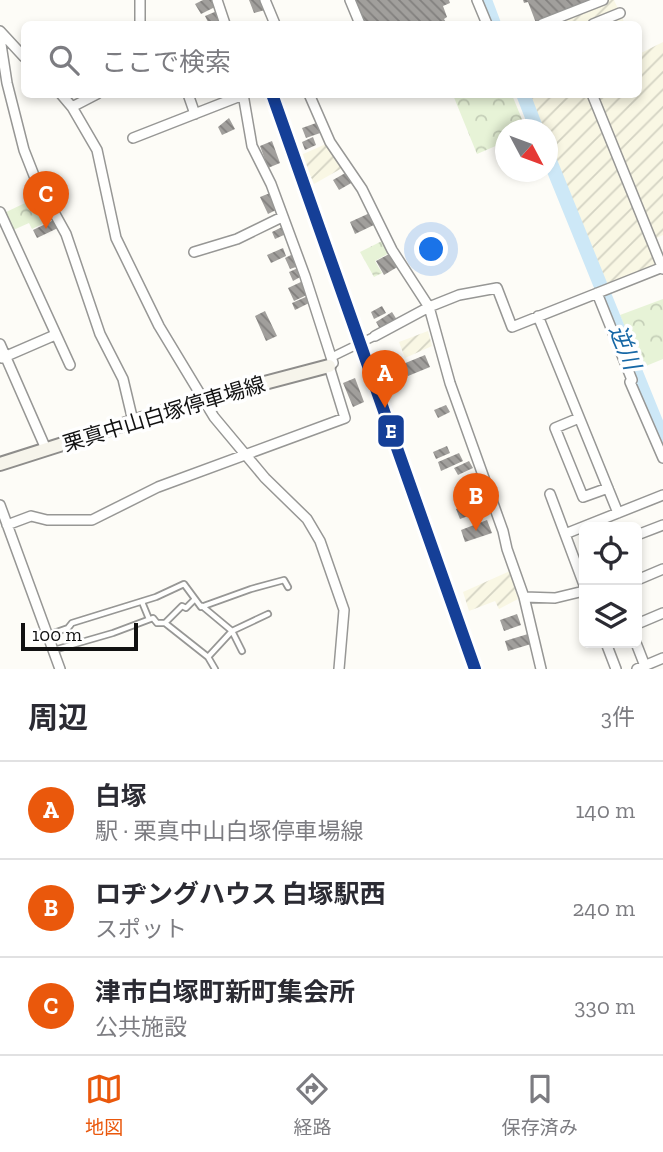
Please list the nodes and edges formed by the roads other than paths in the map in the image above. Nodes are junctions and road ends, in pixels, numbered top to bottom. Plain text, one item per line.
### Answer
1 (140, 0) edge
2 (217, 0) edge
3 (265, 0) edge
4 (350, 0) edge
5 (477, 0) edge
6 (603, 0) edge
7 (620, 13) dead end
8 (140, 21) edge
9 (224, 21) edge
10 (274, 21) edge
11 (359, 21) edge
12 (486, 21) edge
13 (562, 21) edge
14 (600, 21) edge
15 (0, 32) edge
16 (0, 38) edge
17 (21, 54) edge
18 (64, 98) edge
19 (89, 98) edge
20 (189, 98) edge
21 (235, 98) edge
22 (244, 98) edge
23 (311, 98) edge
24 (594, 98) edge
25 (72, 107) junction
26 (195, 114) junction
27 (133, 138) dead end
28 (0, 212) edge
29 (282, 217) junction
30 (194, 253) dead end
31 (663, 268) edge
32 (597, 293) junction
33 (429, 307) junction
34 (538, 316) junction
35 (55, 335) junction
36 (375, 336) joint
37 (0, 344) edge
38 (3, 357) edge
39 (331, 362) junction
40 (69, 365) dead end
41 (204, 399) junction
42 (579, 418) junction
43 (133, 421) junction
44 (46, 450) junction
45 (246, 454) junction
46 (663, 458) edge
47 (0, 464) edge
48 (608, 488) junction
49 (550, 494) dead end
50 (663, 495) edge
51 (0, 505) edge
52 (618, 513) junction
53 (663, 524) edge
54 (5, 527) edge
55 (565, 534) junction
56 (642, 534) edge
57 (663, 569) edge
58 (579, 572) edge
59 (642, 578) edge
60 (288, 587) dead end
61 (579, 592) edge
62 (524, 597) junction
63 (194, 600) junction
64 (142, 601) junction
65 (202, 606) junction
66 (663, 613) edge
67 (268, 614) dead end
68 (149, 620) junction
69 (165, 622) junction
70 (642, 622) edge
71 (232, 631) junction
72 (48, 635) junction
73 (608, 648) edge
74 (637, 648) edge
75 (54, 650) junction
76 (242, 651) dead end
77 (208, 657) junction
78 (663, 658) edge
79 (641, 667) edge
80 (60, 669) edge
81 (215, 669) edge
82 (339, 669) edge
83 (541, 669) edge
84 (616, 669) edge

1 - 8 street
2 - 9 street
3 - 10 street
4 - 11 street
5 - 12 street
6 - 13 street
7 - 14 street
15 - 17 street
16 - 43 street
18 - 25 street
19 - 25 street
20 - 26 street
21 - 26 street
22 - 29 street
23 - 33 street
24 - 31 street
25 - 41 street
26 - 27 street
28 - 35 street
29 - 30 street
29 - 39 street
31 - 32 street
32 - 34 street
32 - 46 street
33 - 34 street
33 - 36 street
33 - 62 street
34 - 42 street
35 - 38 street
35 - 40 street
36 - 39 street
37 - 38 street
38 - 44 street
39 - 41 main road, 栗真中山白塚停車場線
39 - 45 street
41 - 43 main road, 栗真中山白塚停車場線
41 - 45 street
42 - 48 street
42 - 48 street
43 - 44 main road, 栗真中山白塚停車場線
44 - 47 main road, 栗真中山白塚停車場線
45 - 54 street
45 - 82 street
48 - 52 street
49 - 55 street
50 - 52 street
51 - 54 street
52 - 55 street
53 - 56 street
54 - 72 street
55 - 58 street
57 - 59 street
60 - 65 lane
61 - 62 street
62 - 83 street
63 - 64 lane
63 - 65 lane
63 - 69 lane
64 - 68 lane
64 - 72 lane
65 - 71 lane
66 - 70 street
67 - 71 lane
68 - 69 lane
68 - 75 lane
69 - 77 lane
71 - 76 lane
71 - 77 lane
72 - 75 street
73 - 84 street
74 - 79 street
75 - 80 street
77 - 81 lane
78 - 79 street

